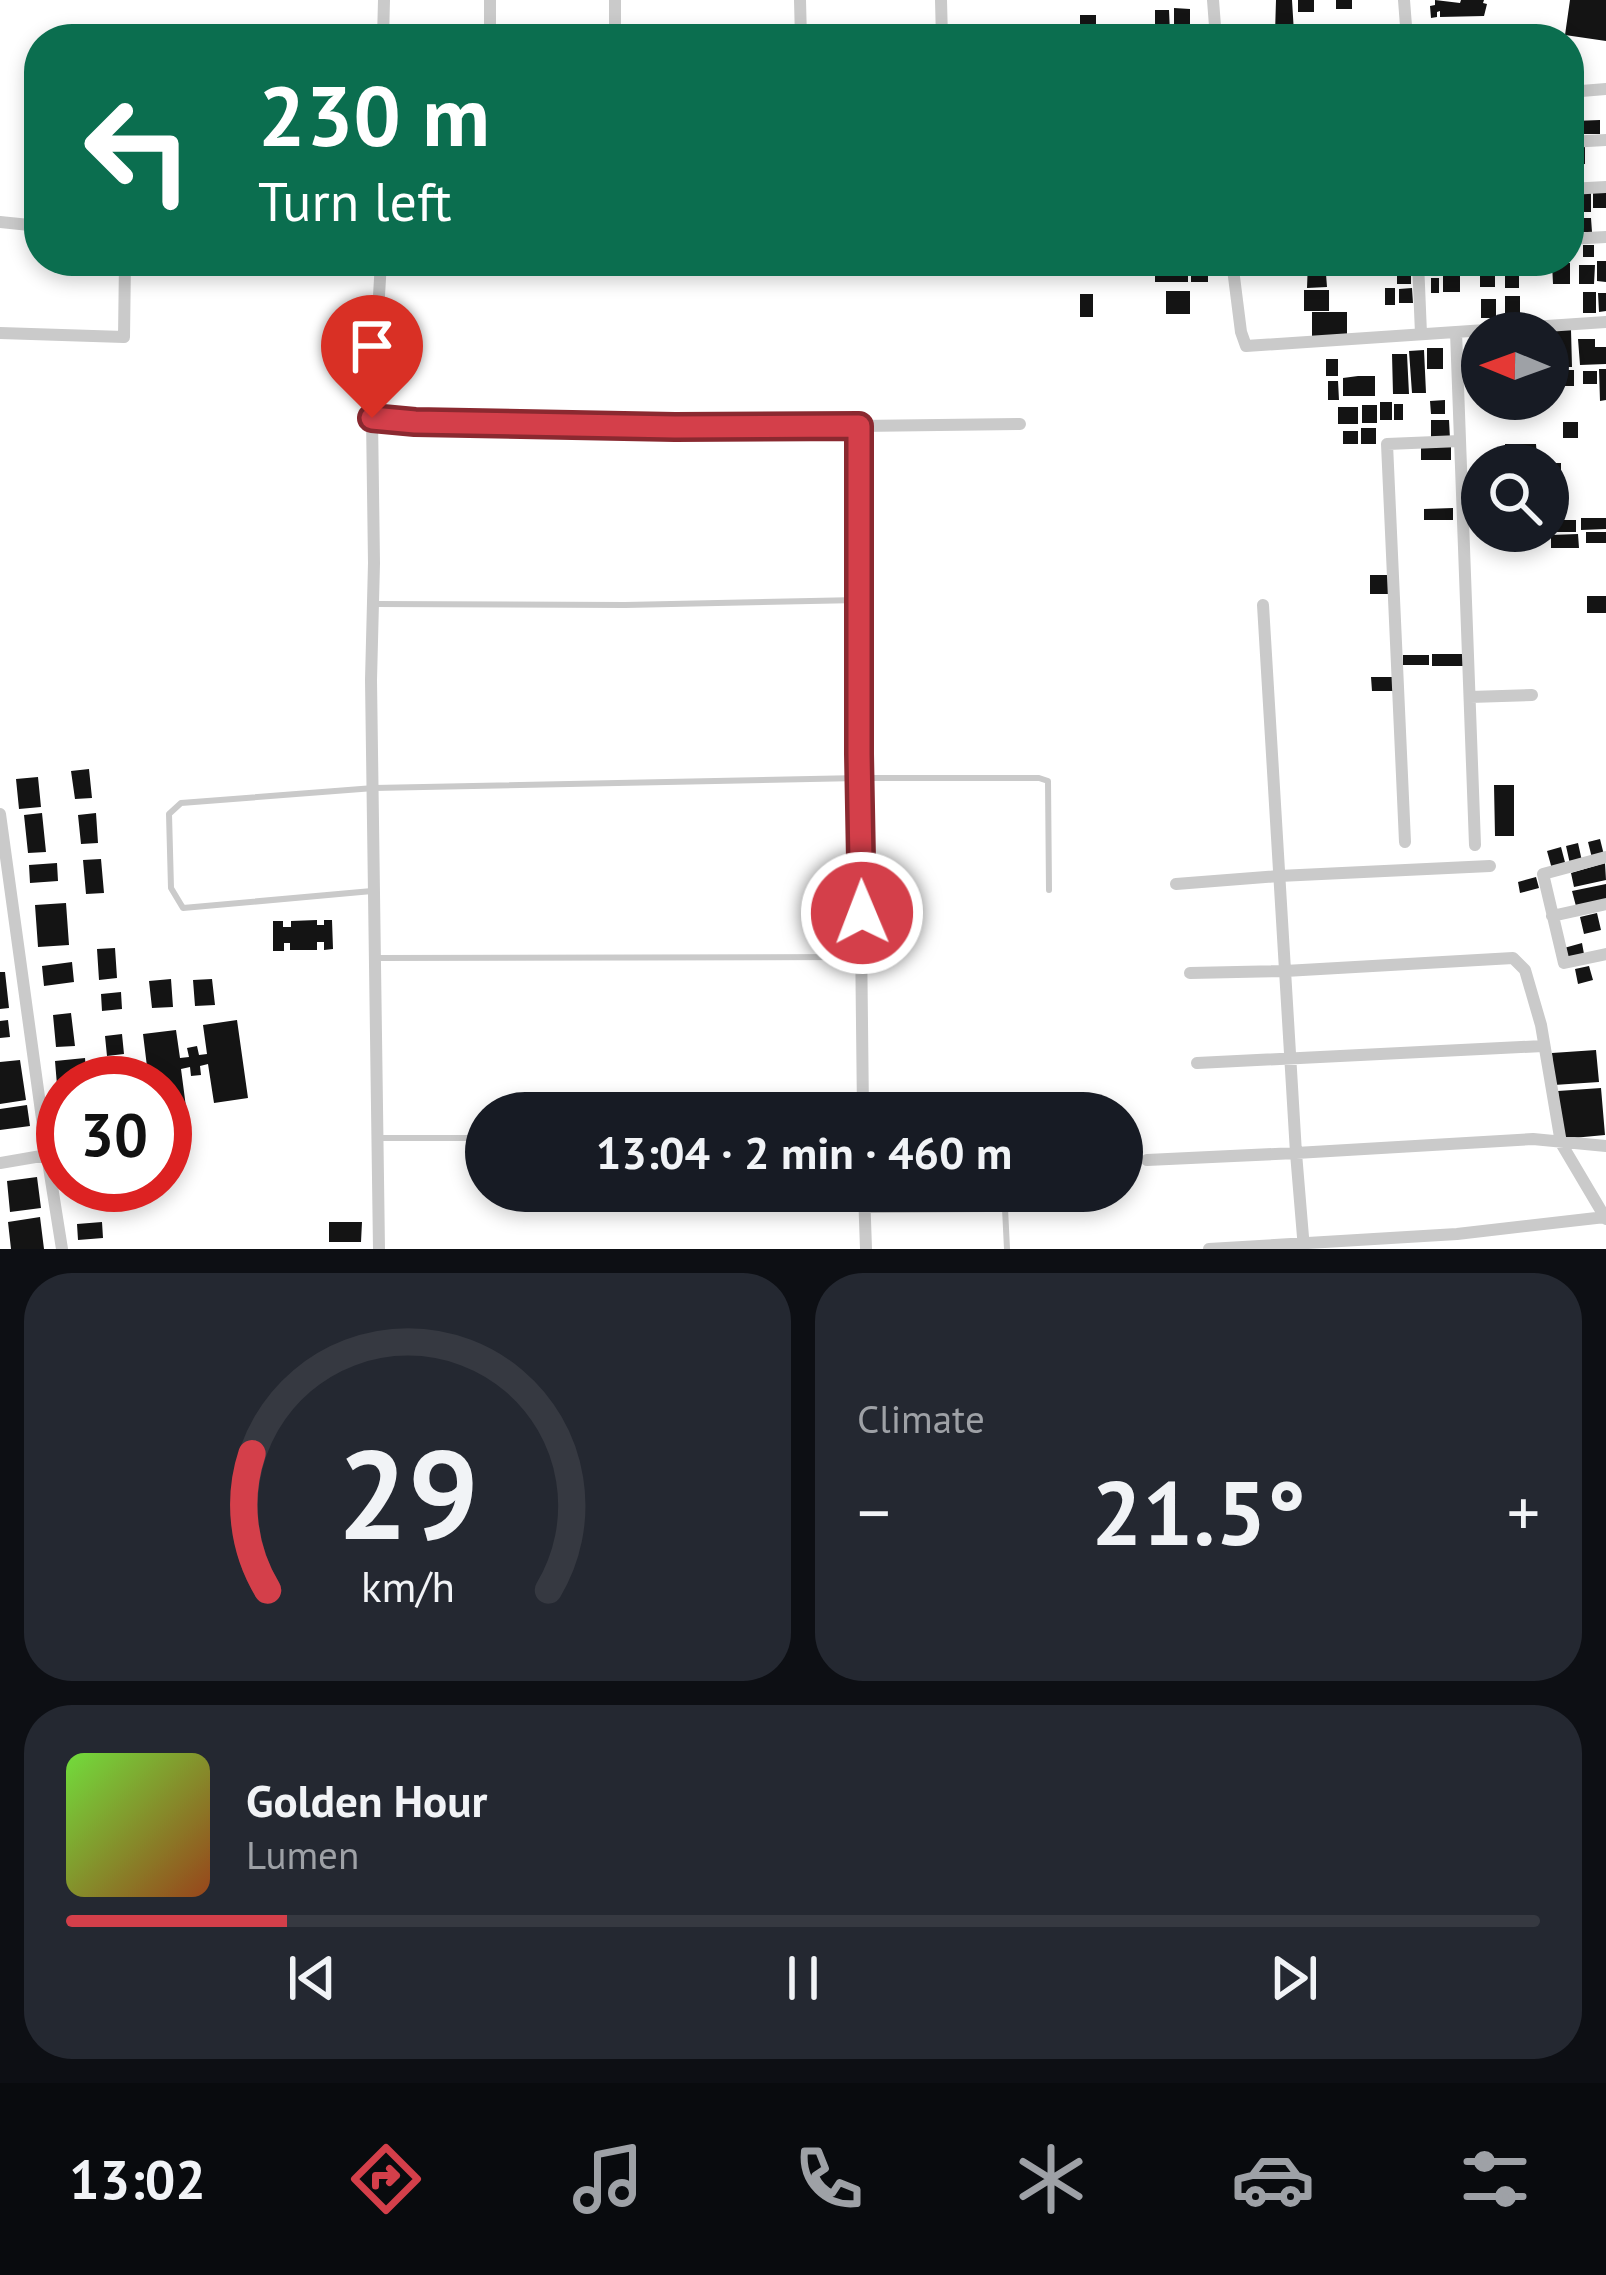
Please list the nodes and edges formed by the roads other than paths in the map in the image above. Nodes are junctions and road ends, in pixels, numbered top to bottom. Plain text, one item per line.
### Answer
1 (125, 276) edge
2 (380, 276) edge
3 (1234, 276) edge
4 (1419, 276) edge
5 (1606, 322) edge
6 (1456, 332) junction
7 (0, 333) edge
8 (1421, 334) junction
9 (372, 418) junction
10 (1020, 424) dead end
11 (859, 426) junction
12 (1460, 441) junction
13 (859, 600) junction
14 (373, 604) junction
15 (1263, 605) dead end
16 (1532, 695) dead end
17 (1470, 697) junction
18 (859, 778) junction
19 (374, 788) junction
20 (0, 814) edge
21 (1405, 842) dead end
22 (1475, 845) dead end
23 (1606, 857) edge
24 (1490, 866) dead end
25 (1279, 875) junction
26 (1175, 884) dead end
27 (375, 890) junction
28 (1049, 890) dead end
29 (1606, 904) edge
30 (1552, 916) junction
31 (1606, 954) edge
32 (862, 957) junction
33 (376, 958) junction
34 (1285, 971) junction
35 (1190, 973) dead end
36 (1543, 1046) junction
37 (1289, 1058) junction
38 (1197, 1063) dead end
39 (36, 1081) edge
40 (863, 1092) edge
41 (378, 1138) junction
42 (465, 1138) edge
43 (1562, 1143) junction
44 (1606, 1146) edge
45 (1296, 1153) junction
46 (36, 1157) edge
47 (1147, 1160) dead end
48 (0, 1163) edge
49 (56, 1212) edge
50 (865, 1212) edge
51 (1006, 1212) edge
52 (1606, 1218) edge
53 (1304, 1246) edge
54 (62, 1249) edge
55 (379, 1249) edge
56 (866, 1249) edge
57 (1007, 1249) edge
58 (1209, 1249) edge

1 - 7 street
2 - 9 street
3 - 8 street
4 - 8 street
5 - 6 street
6 - 8 street
6 - 12 street
9 - 11 lane
9 - 14 street
10 - 11 street
11 - 13 street
12 - 17 street
12 - 21 street
13 - 14 lane
13 - 18 street
14 - 19 street
15 - 25 street
16 - 17 street
17 - 22 street
18 - 19 lane
18 - 28 lane
18 - 32 street
19 - 27 street
19 - 27 lane
20 - 39 street
23 - 30 street
24 - 25 street
25 - 26 street
25 - 34 street
27 - 33 street
29 - 30 street
30 - 31 street
32 - 33 lane
32 - 40 street
33 - 41 street
34 - 35 street
34 - 36 street
34 - 37 street
36 - 37 street
36 - 43 street
37 - 38 street
37 - 45 street
41 - 42 lane
41 - 55 street
43 - 44 street
43 - 45 street
43 - 52 street
45 - 47 street
45 - 53 street
46 - 48 street
49 - 54 street
50 - 56 street
51 - 57 lane
52 - 53 street
53 - 58 street

